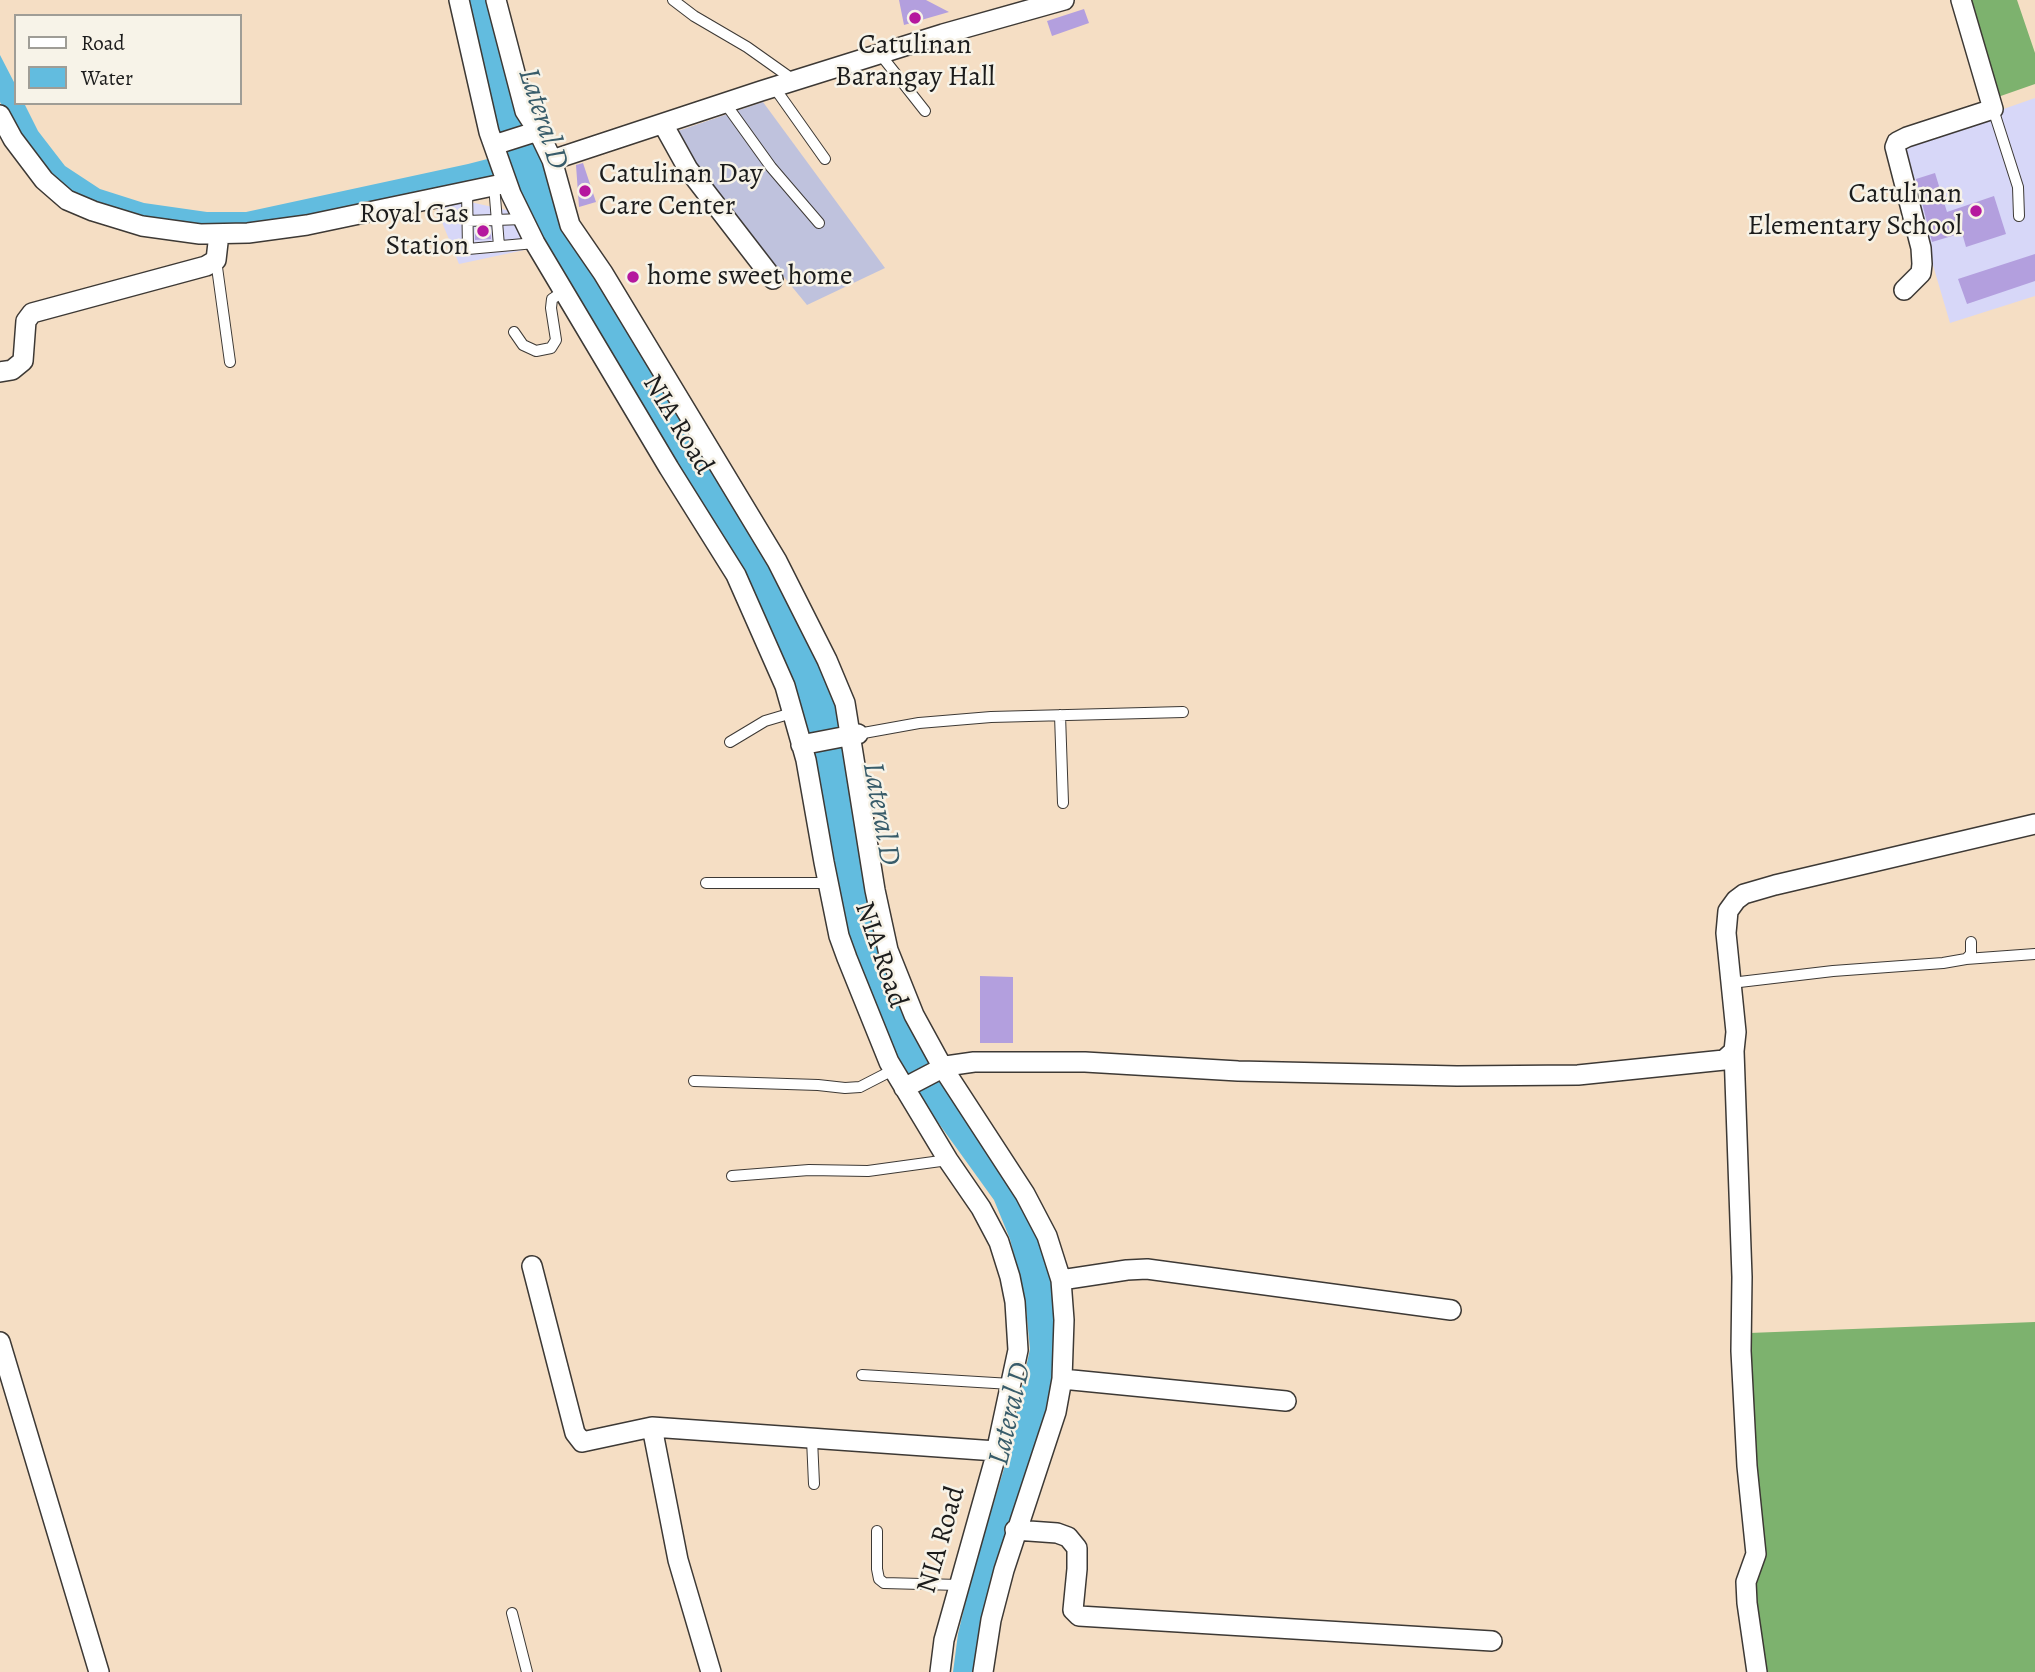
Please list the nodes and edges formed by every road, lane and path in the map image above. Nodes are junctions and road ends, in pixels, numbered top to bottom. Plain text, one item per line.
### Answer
1 (459, 0) edge
2 (496, 0) edge
3 (673, 0) edge
4 (1064, 0) edge
5 (1961, 0) edge
6 (880, 54) junction
7 (795, 81) junction
8 (774, 87) junction
9 (725, 103) junction
10 (1993, 109) junction
11 (925, 111) dead end
12 (0, 115) edge
13 (663, 124) junction
14 (532, 132) junction
15 (825, 159) dead end
16 (552, 160) junction
17 (500, 164) junction
18 (467, 191) junction
19 (2020, 216) dead end
20 (523, 219) junction
21 (497, 220) junction
22 (467, 221) junction
23 (819, 223) dead end
24 (219, 234) junction
25 (535, 243) junction
26 (499, 246) junction
27 (216, 260) junction
28 (773, 279) dead end
29 (1904, 290) dead end
30 (565, 291) junction
31 (514, 332) dead end
32 (230, 362) dead end
33 (0, 372) edge
34 (1183, 712) dead end
35 (793, 713) junction
36 (1060, 715) junction
37 (851, 736) junction
38 (730, 742) dead end
39 (806, 744) junction
40 (1062, 803) dead end
41 (2035, 824) edge
42 (706, 883) dead end
43 (828, 883) junction
44 (1971, 942) dead end
45 (2035, 954) edge
46 (1966, 959) junction
47 (1731, 983) junction
48 (1734, 1051) junction
49 (893, 1070) junction
50 (940, 1070) junction
51 (694, 1081) dead end
52 (907, 1087) junction
53 (948, 1160) junction
54 (732, 1176) dead end
55 (532, 1266) dead end
56 (1061, 1280) junction
57 (1451, 1310) dead end
58 (0, 1342) edge
59 (862, 1375) dead end
60 (1062, 1379) junction
61 (1011, 1384) junction
62 (1286, 1401) dead end
63 (652, 1427) junction
64 (812, 1439) junction
65 (996, 1451) junction
66 (814, 1485) dead end
67 (1015, 1530) junction
68 (877, 1531) dead end
69 (959, 1585) junction
70 (512, 1613) dead end
71 (1492, 1641) dead end
72 (99, 1672) edge
73 (527, 1672) edge
74 (711, 1672) edge
75 (934, 1672) edge
76 (940, 1672) edge
77 (983, 1672) edge
78 (1757, 1672) edge

1 - 17 street, NIA Road
2 - 14 street
3 - 7 lane
4 - 6 street
5 - 10 street
6 - 7 street
6 - 11 lane
7 - 8 street
8 - 9 street
8 - 15 lane
9 - 13 street
9 - 23 lane
10 - 19 lane
10 - 29 street
12 - 24 street
13 - 16 street
13 - 28 street
14 - 16 street
14 - 17 street
16 - 37 street
17 - 18 street
17 - 20 street, NIA Road
17 - 21 lane
18 - 22 lane
18 - 24 street
20 - 21 lane
20 - 25 street, NIA Road
21 - 22 lane
21 - 26 lane
22 - 26 lane
24 - 27 street
25 - 26 lane
25 - 30 street, NIA Road
27 - 32 lane
27 - 33 street
30 - 31 lane
30 - 35 street, NIA Road
34 - 36 lane
35 - 38 lane
35 - 39 street, NIA Road
36 - 37 lane
36 - 40 lane
37 - 39 street
37 - 50 street
39 - 43 street, NIA Road
41 - 47 street
42 - 43 lane
43 - 49 street, NIA Road
44 - 46 lane
45 - 46 lane
46 - 47 lane
47 - 48 street
48 - 50 street
48 - 78 street
49 - 51 lane
49 - 52 street, NIA Road
50 - 52 street
50 - 56 street
52 - 53 street, NIA Road
53 - 54 lane
53 - 61 street, NIA Road
55 - 63 street
56 - 57 street
56 - 60 street
58 - 72 street
59 - 61 lane
60 - 62 street
60 - 67 street
61 - 65 street, NIA Road
63 - 64 street
63 - 74 street
64 - 65 street
64 - 66 lane
65 - 69 street, NIA Road
67 - 71 street
67 - 77 street
68 - 69 lane
69 - 76 street, NIA Road
70 - 73 lane
75 - 76 street

